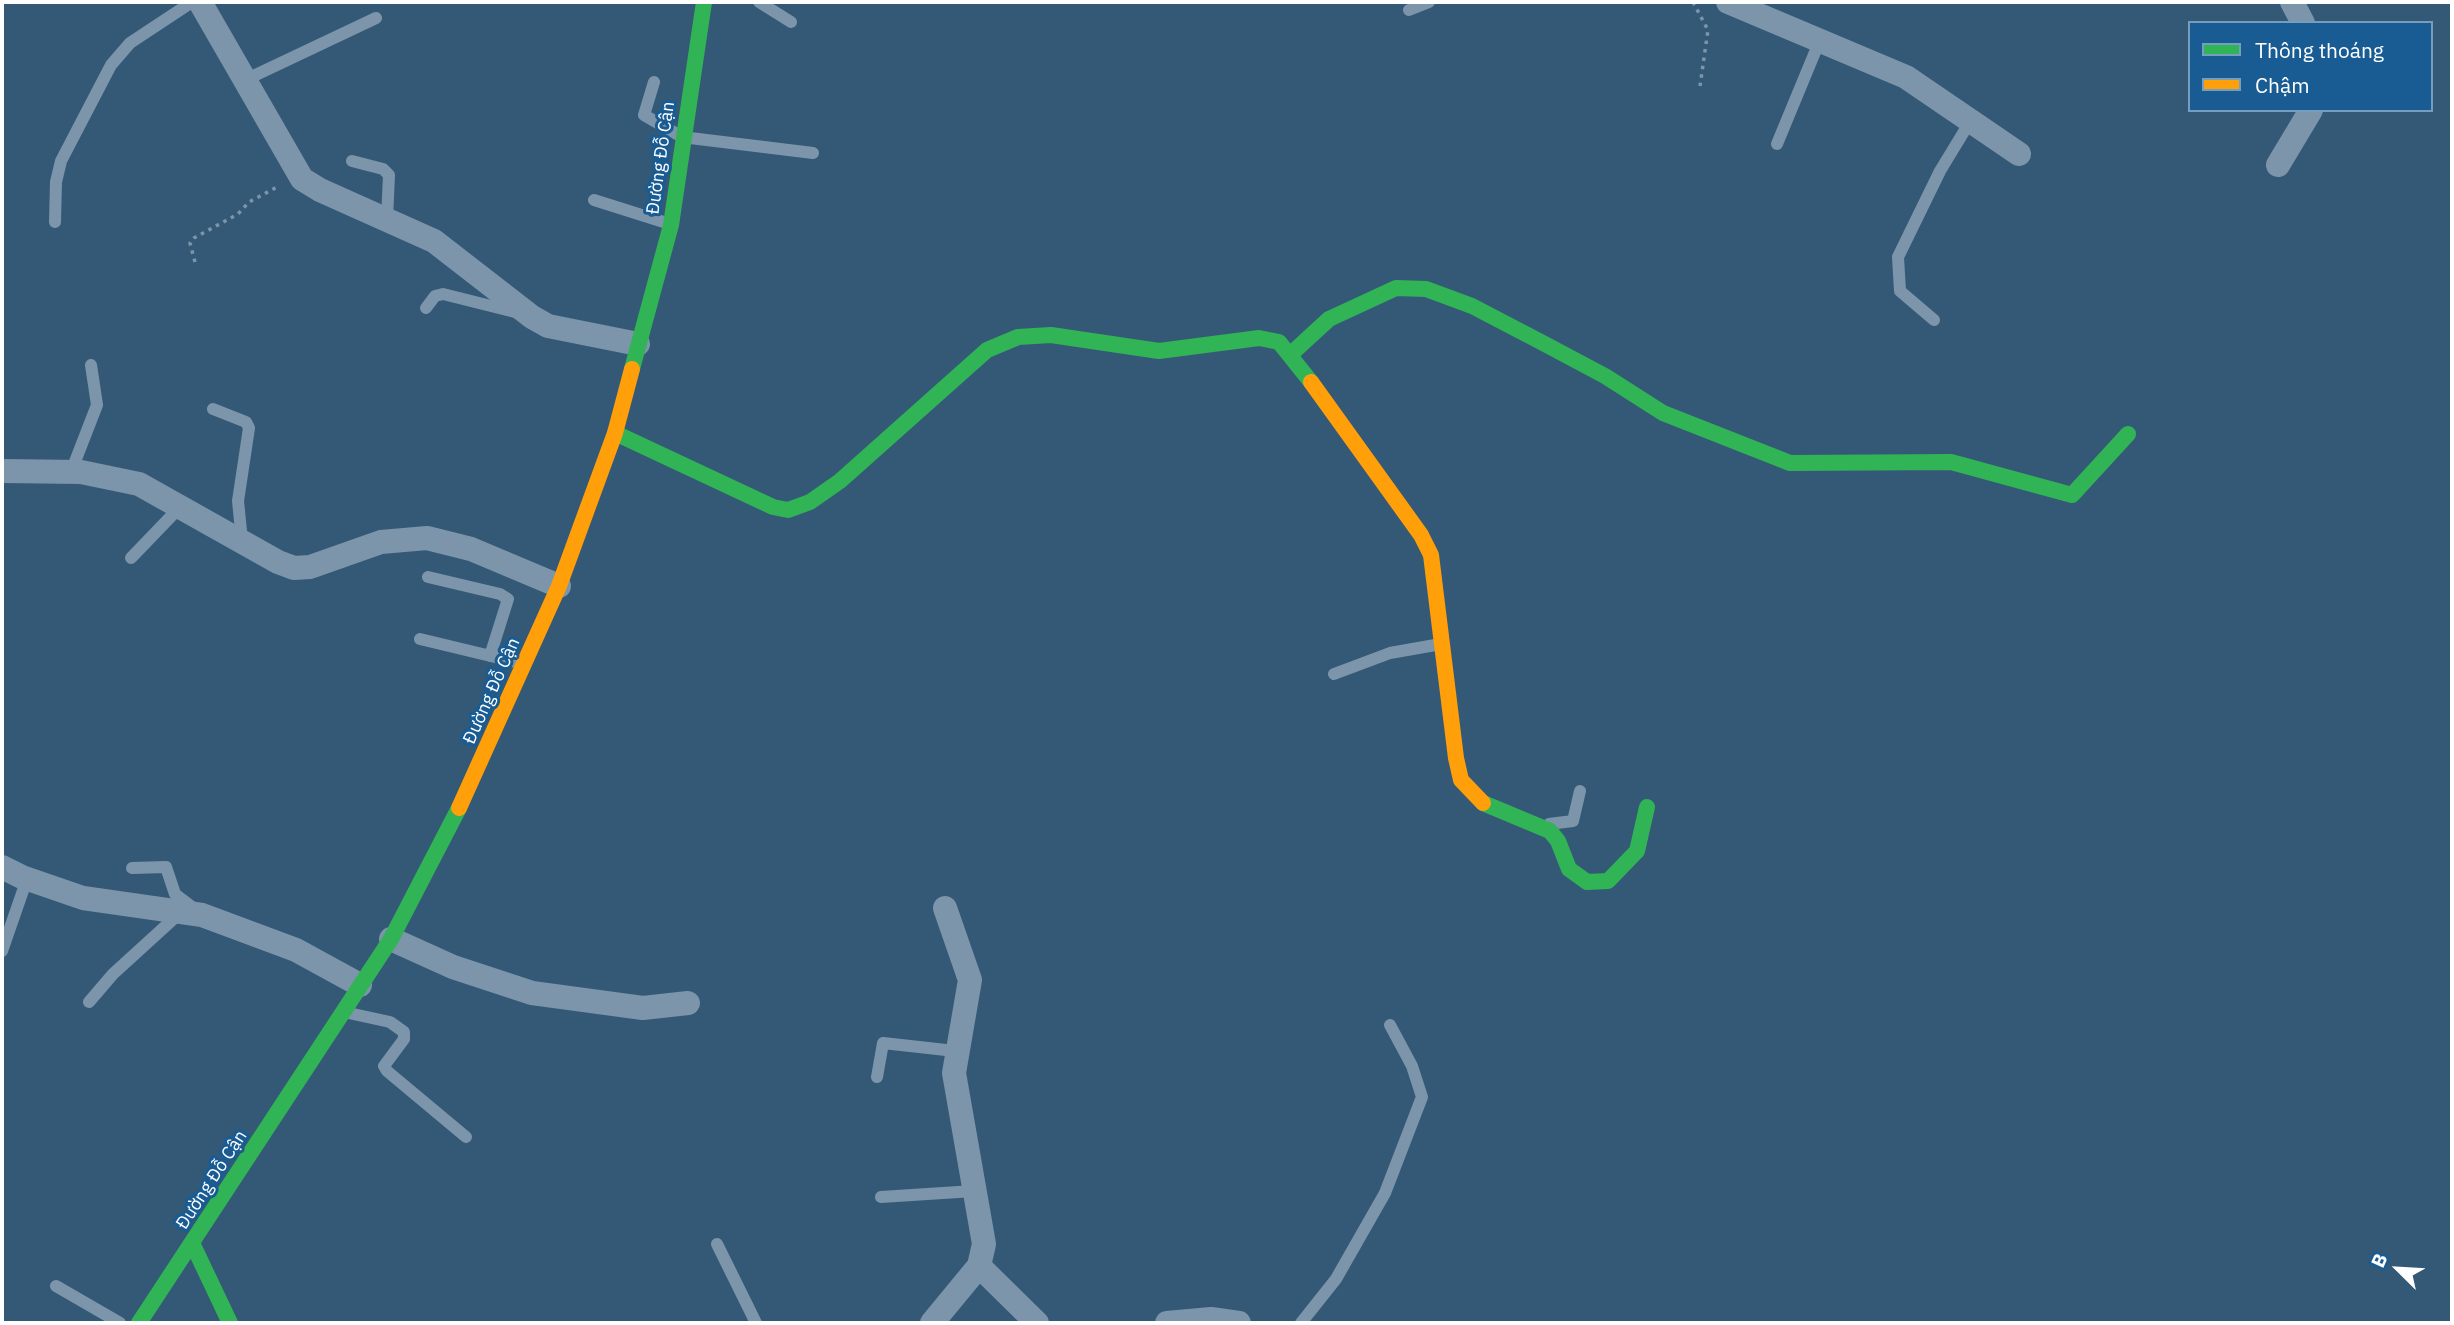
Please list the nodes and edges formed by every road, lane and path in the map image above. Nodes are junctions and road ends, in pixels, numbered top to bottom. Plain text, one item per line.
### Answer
1 (192, 2) edge
2 (200, 2) edge
3 (704, 2) edge
4 (759, 2) edge
5 (1429, 2) edge
6 (1693, 2) edge
7 (1728, 2) edge
8 (2292, 2) edge
9 (1409, 10) dead end
10 (376, 18) dead end
11 (2302, 21) edge
12 (791, 22) dead end
13 (1820, 40) junction
14 (245, 80) junction
15 (654, 82) dead end
16 (1700, 86) dead end
17 (2310, 112) edge
18 (1971, 120) junction
19 (682, 137) junction
20 (1777, 144) dead end
21 (813, 153) dead end
22 (2019, 154) dead end
23 (352, 161) dead end
24 (2278, 165) dead end
25 (299, 175) junction
26 (594, 200) dead end
27 (387, 219) junction
28 (55, 222) dead end
29 (671, 225) junction
30 (195, 262) dead end
31 (426, 308) dead end
32 (532, 317) junction
33 (1934, 320) dead end
34 (638, 344) junction
35 (1292, 354) junction
36 (91, 365) dead end
37 (213, 409) dead end
38 (615, 433) junction
39 (2128, 434) dead end
40 (2, 471) edge
41 (71, 472) junction
42 (181, 506) junction
43 (242, 541) junction
44 (131, 558) dead end
45 (428, 577) dead end
46 (559, 586) junction
47 (420, 639) dead end
48 (1443, 644) junction
49 (490, 656) junction
50 (525, 664) junction
51 (1335, 674) dead end
52 (1580, 791) dead end
53 (1647, 807) dead end
54 (1535, 824) junction
55 (2, 867) edge
56 (132, 868) dead end
57 (27, 879) junction
58 (945, 908) dead end
59 (192, 913) junction
60 (391, 939) junction
61 (2, 951) edge
62 (360, 985) junction
63 (89, 1002) dead end
64 (688, 1003) dead end
65 (344, 1012) junction
66 (1390, 1025) dead end
67 (955, 1051) junction
68 (877, 1077) dead end
69 (466, 1137) dead end
70 (974, 1191) junction
71 (881, 1197) dead end
72 (717, 1244) dead end
73 (193, 1245) junction
74 (979, 1266) junction
75 (56, 1286) dead end
76 (120, 1323) edge
77 (139, 1323) edge
78 (230, 1323) edge
79 (756, 1323) edge
80 (932, 1323) edge
81 (1037, 1323) edge
82 (1167, 1323) edge
83 (1239, 1323) edge
84 (1301, 1323) edge

1 - 28 lane
2 - 14 street
3 - 19 street, Đường Đỗ Cận
4 - 12 lane
5 - 9 lane
6 - 16 path
7 - 13 street
8 - 11 street
10 - 14 lane
13 - 18 street
13 - 20 lane
14 - 25 street
15 - 19 lane
17 - 24 street
18 - 22 street
18 - 33 lane
19 - 21 lane
19 - 29 street, Đường Đỗ Cận
23 - 27 lane
25 - 27 street
25 - 30 path
26 - 29 lane
27 - 32 street
29 - 34 street, Đường Đỗ Cận
31 - 32 lane
32 - 34 street
34 - 38 street, Đường Đỗ Cận
35 - 38 street
35 - 39 street
35 - 48 street
36 - 41 lane
37 - 43 lane
38 - 46 street, Đường Đỗ Cận
40 - 41 street
41 - 42 street
42 - 43 street
42 - 44 lane
43 - 46 street
45 - 49 lane
46 - 50 street, Đường Đỗ Cận
47 - 49 lane
48 - 51 lane
48 - 54 street
49 - 50 lane
50 - 60 street, Đường Đỗ Cận
52 - 54 lane
53 - 54 street
55 - 57 street
56 - 59 lane
57 - 59 street
57 - 61 lane
58 - 67 street
59 - 62 street
59 - 63 lane
60 - 62 street, Đường Đỗ Cận
60 - 64 street
62 - 65 street, Đường Đỗ Cận
65 - 69 lane
65 - 73 street, Đường Đỗ Cận
66 - 84 lane
67 - 68 lane
67 - 70 street
70 - 71 lane
70 - 74 street
72 - 79 lane
73 - 77 street, Đường Đỗ Cận
73 - 78 street
74 - 80 street
74 - 81 street
75 - 76 lane
82 - 83 street

